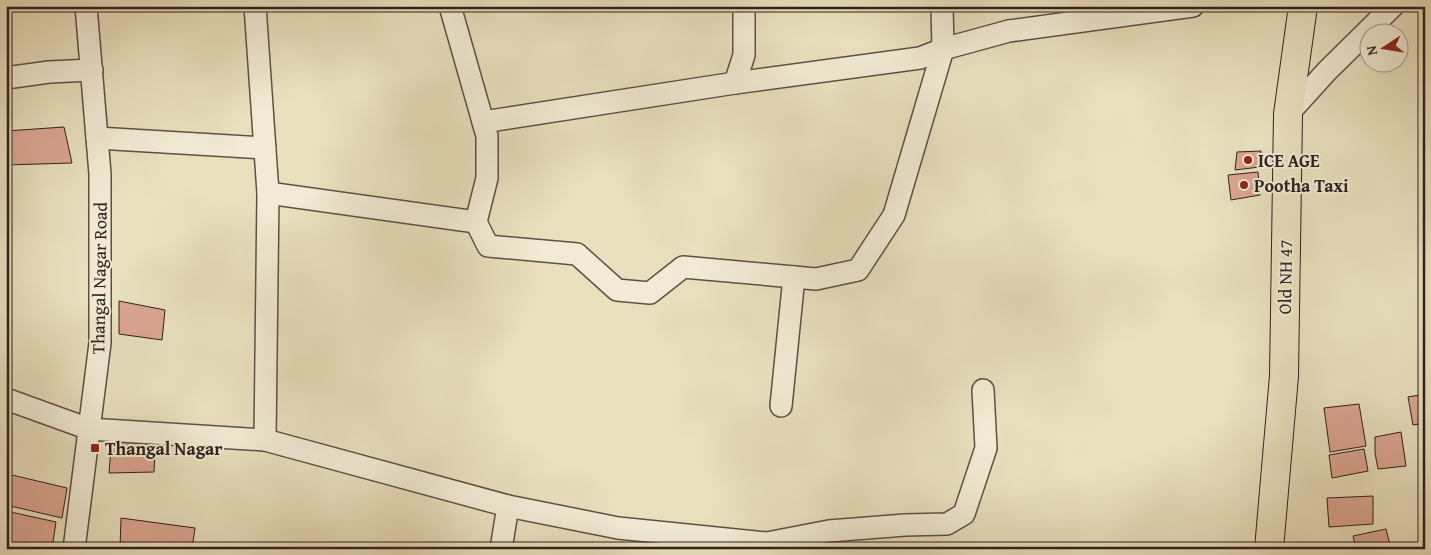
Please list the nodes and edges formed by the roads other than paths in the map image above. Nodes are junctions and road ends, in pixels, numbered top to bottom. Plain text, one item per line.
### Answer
1 (86, 6) edge
2 (255, 6) edge
3 (450, 6) edge
4 (744, 6) edge
5 (942, 6) edge
6 (1193, 6) edge
7 (1304, 6) edge
8 (1393, 6) edge
9 (943, 49) junction
10 (92, 70) junction
11 (6, 78) edge
12 (735, 83) junction
13 (1288, 114) junction
14 (483, 122) junction
15 (97, 138) junction
16 (265, 148) junction
17 (268, 192) junction
18 (476, 222) junction
19 (794, 276) junction
20 (983, 390) dead end
21 (6, 399) edge
22 (780, 406) dead end
23 (89, 429) junction
24 (265, 440) junction
25 (508, 506) junction
26 (682, 542) edge
27 (74, 549) edge
28 (501, 549) edge
29 (1269, 549) edge

1 - 10 street, Thangal Nagar Road
2 - 16 street
3 - 14 street
4 - 12 street
5 - 9 street
6 - 9 street
7 - 13 main road, Old NH 47
8 - 13 street
9 - 12 street
9 - 19 street
10 - 11 street
10 - 15 street, Thangal Nagar Road
12 - 14 street
13 - 29 main road, Old NH 47
14 - 18 street
15 - 16 street
15 - 23 street, Thangal Nagar Road
16 - 17 street
17 - 18 street
17 - 24 street
18 - 19 street
19 - 22 street
20 - 26 street
21 - 23 street
23 - 24 street
23 - 27 street, Thangal Nagar Road
24 - 25 street
25 - 26 street
25 - 28 street

